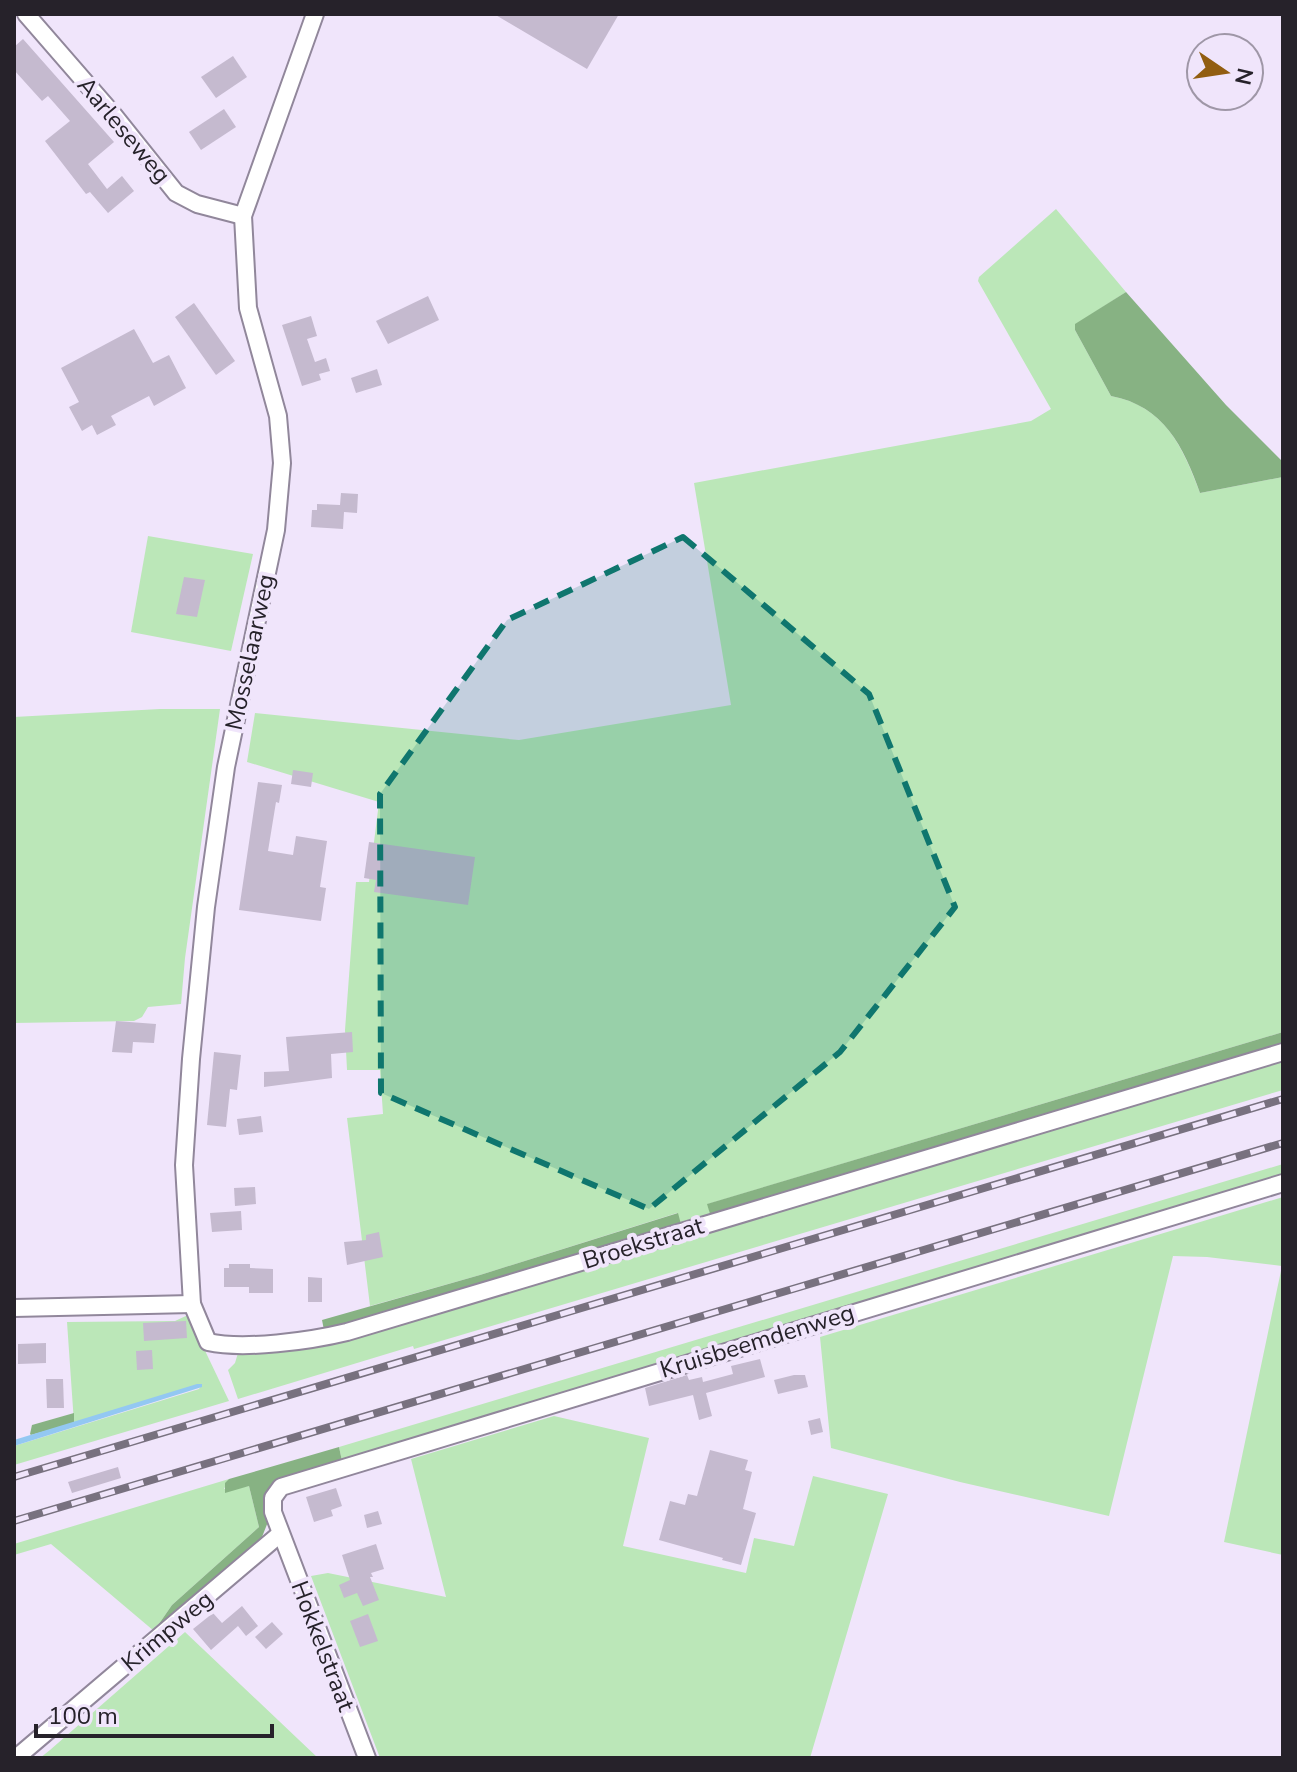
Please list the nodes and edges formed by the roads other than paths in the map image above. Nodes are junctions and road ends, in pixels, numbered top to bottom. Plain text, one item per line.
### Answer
1 (26, 14) edge
2 (315, 14) edge
3 (243, 216) junction
4 (1283, 1052) edge
5 (1283, 1183) edge
6 (192, 1304) junction
7 (14, 1308) edge
8 (280, 1534) junction
9 (16, 1758) edge
10 (367, 1758) edge

1 - 3 street, Aarleseweg
2 - 3 street, Mosselaarweg
3 - 6 street, Mosselaarweg
4 - 6 street, Broekstraat
5 - 8 street, Kruisbeemdenweg
6 - 7 street
8 - 9 street, Krimpweg
8 - 10 street, Hokkelstraat

